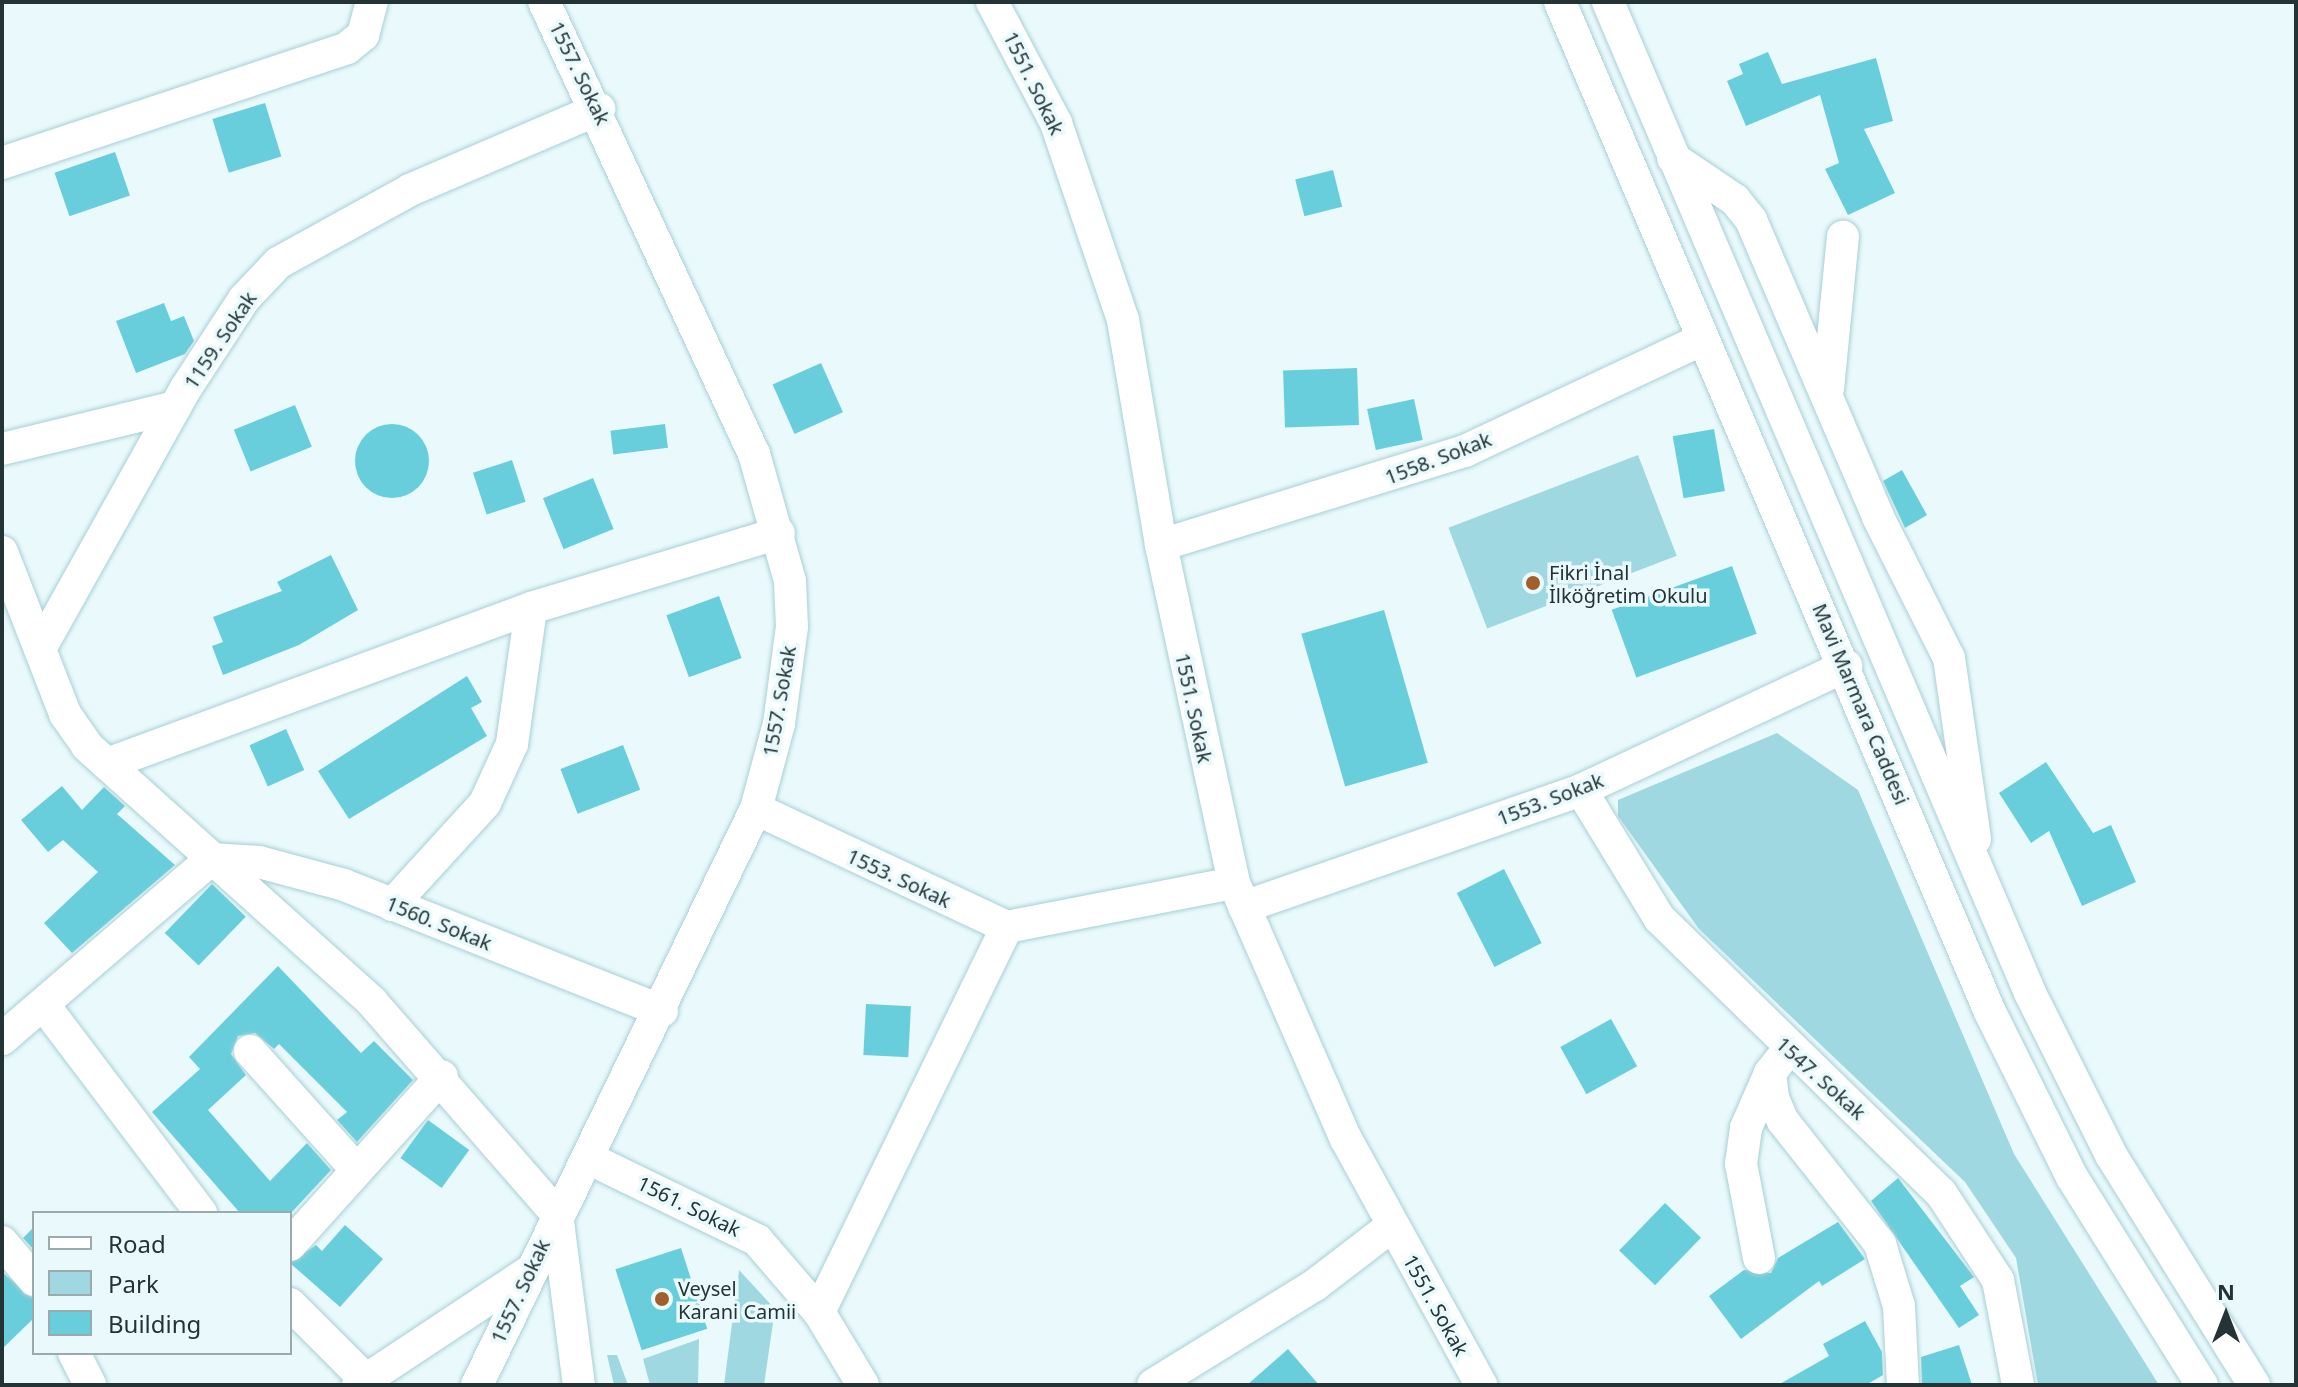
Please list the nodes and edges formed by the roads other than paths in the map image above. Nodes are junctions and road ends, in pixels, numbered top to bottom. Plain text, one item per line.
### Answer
1 (372, 2) edge
2 (544, 2) edge
3 (992, 2) edge
4 (1560, 2) edge
5 (1608, 2) edge
6 (599, 109) junction
7 (1673, 158) junction
8 (2, 163) edge
9 (1843, 237) dead end
10 (1703, 339) junction
11 (1828, 394) junction
12 (175, 407) junction
13 (2, 449) edge
14 (779, 533) junction
15 (1161, 545) junction
16 (2, 552) edge
17 (531, 608) junction
18 (40, 649) junction
19 (1846, 666) junction
20 (107, 764) junction
21 (1581, 790) junction
22 (756, 809) junction
23 (211, 859) junction
24 (1976, 862) junction
25 (1239, 895) junction
26 (392, 905) junction
27 (1007, 927) junction
28 (43, 1004) junction
29 (662, 1011) junction
30 (2, 1039) edge
31 (250, 1051) dead end
32 (1779, 1061) junction
33 (442, 1076) junction
34 (588, 1158) junction
35 (355, 1168) junction
36 (199, 1211) edge
37 (557, 1214) junction
38 (1392, 1226) junction
39 (2, 1242) edge
40 (292, 1243) edge
41 (1759, 1258) dead end
42 (529, 1272) junction
43 (32, 1278) edge
44 (292, 1306) edge
45 (819, 1312) junction
46 (75, 1355) edge
47 (365, 1383) edge
48 (90, 1385) edge
49 (477, 1385) edge
50 (579, 1385) edge
51 (863, 1385) edge
52 (1153, 1385) edge
53 (1481, 1385) edge
54 (1903, 1385) edge
55 (2018, 1385) edge
56 (2202, 1385) edge
57 (2254, 1385) edge

1 - 8 street
2 - 6 street, 1557. Sokak
3 - 15 street, 1551. Sokak
4 - 10 street, Mavi Marmara Caddesi
5 - 7 street
6 - 12 street, 1159. Sokak
6 - 14 street, 1557. Sokak
7 - 11 street
7 - 24 street
9 - 11 street
10 - 15 street, 1558. Sokak
10 - 19 street, Mavi Marmara Caddesi
11 - 24 street
12 - 13 street
12 - 18 street, 1159. Sokak
14 - 17 street
14 - 22 street, 1557. Sokak
15 - 25 street, 1551. Sokak
16 - 18 street
17 - 20 street
17 - 26 street
18 - 20 street
19 - 21 street, 1553. Sokak
19 - 56 street, Mavi Marmara Caddesi
20 - 23 street
21 - 25 street, 1553. Sokak
21 - 32 street, 1547. Sokak
22 - 27 street, 1553. Sokak
22 - 29 street, 1557. Sokak
23 - 26 street, 1560. Sokak
23 - 28 street
23 - 33 street
24 - 57 street
25 - 27 street, 1553. Sokak
25 - 38 street, 1551. Sokak
26 - 29 street, 1560. Sokak
27 - 45 street
28 - 30 street
28 - 36 street
29 - 34 street, 1557. Sokak
31 - 35 street
32 - 41 street
32 - 54 street
32 - 55 street, 1547. Sokak
33 - 35 street
33 - 37 street
34 - 37 street, 1557. Sokak
34 - 45 street, 1561. Sokak
35 - 40 street
37 - 42 street, 1557. Sokak
37 - 50 street
38 - 52 street
38 - 53 street, 1551. Sokak
39 - 43 street
42 - 47 street
42 - 49 street, 1557. Sokak
44 - 47 street
45 - 51 street, 1561. Sokak
46 - 48 street

